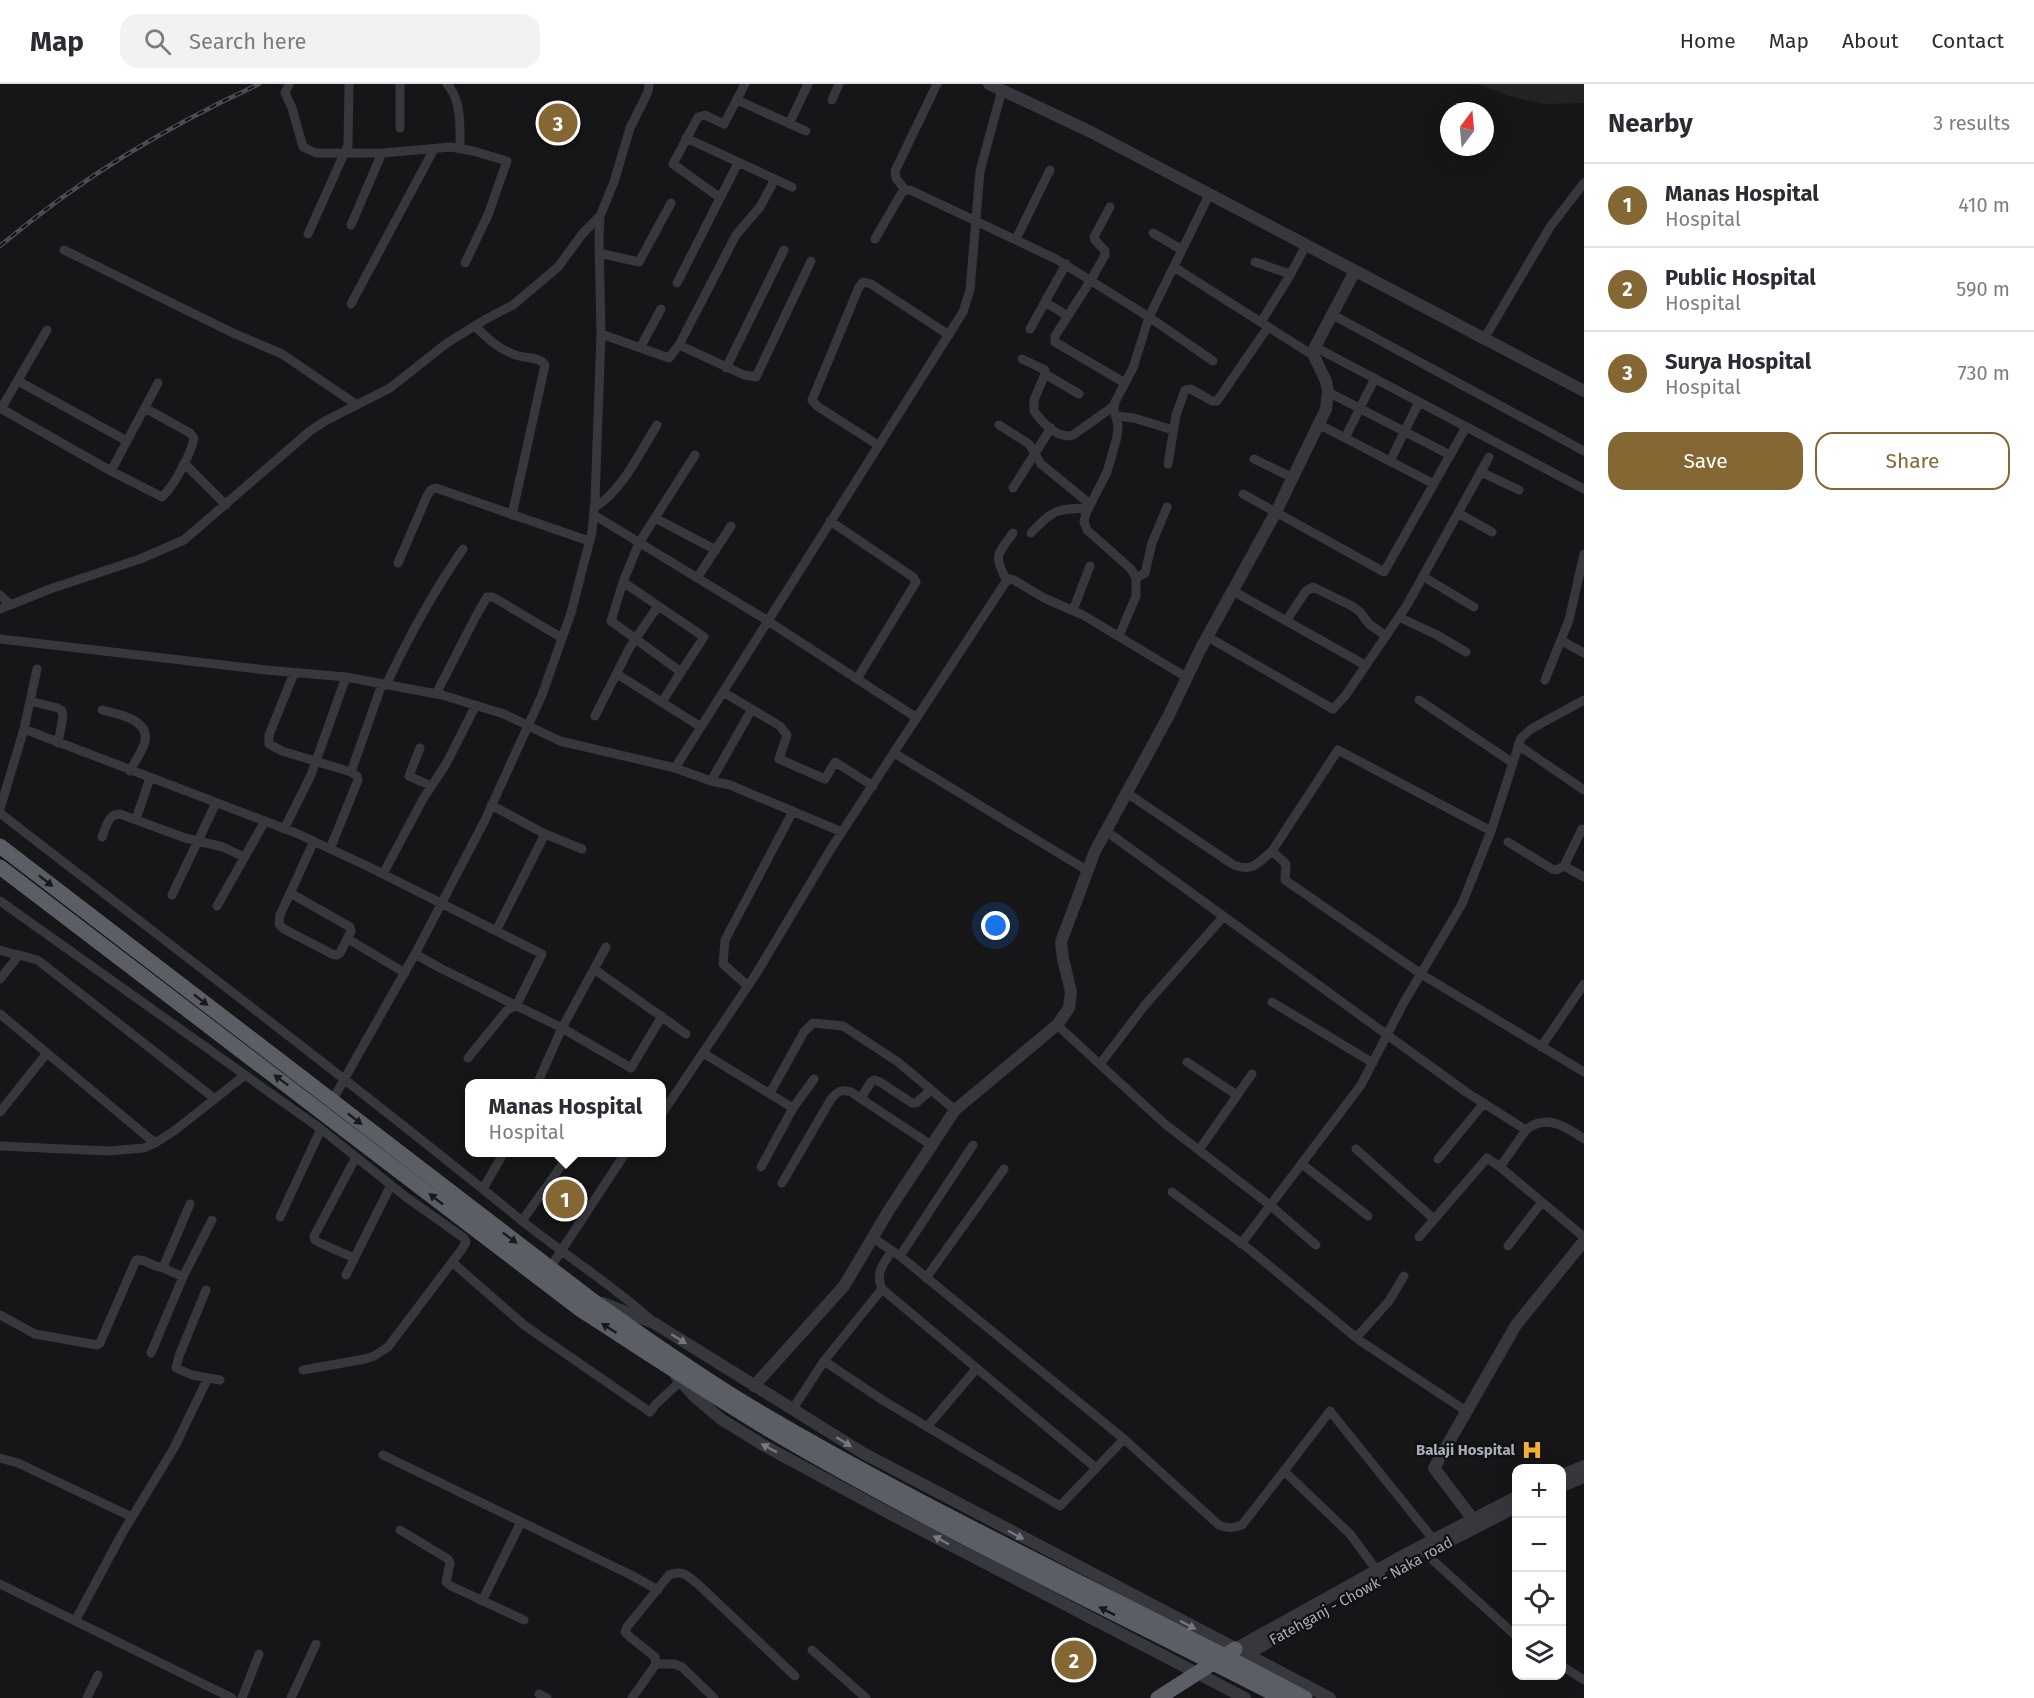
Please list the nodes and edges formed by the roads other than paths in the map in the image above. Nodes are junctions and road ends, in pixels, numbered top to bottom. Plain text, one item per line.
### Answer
1 (289, 84) edge
2 (349, 84) edge
3 (400, 84) edge
4 (447, 84) edge
5 (650, 84) edge
6 (745, 84) edge
7 (808, 84) edge
8 (838, 84) edge
9 (938, 84) edge
10 (989, 84) edge
11 (1008, 89) edge
12 (737, 100) junction
13 (832, 100) dead end
14 (789, 124) junction
15 (400, 128) dead end
16 (806, 131) dead end
17 (686, 138) junction
18 (434, 149) junction
19 (460, 149) junction
20 (346, 152) junction
21 (382, 153) junction
22 (738, 163) junction
23 (1050, 170) dead end
24 (775, 179) junction
25 (1584, 183) edge
26 (792, 187) dead end
27 (904, 190) junction
28 (1209, 195) junction
29 (719, 198) junction
30 (670, 203) dead end
31 (1110, 207) dead end
32 (600, 216) junction
33 (975, 220) junction
34 (351, 225) dead end
35 (1153, 233) dead end
36 (308, 234) dead end
37 (875, 239) dead end
38 (1016, 239) junction
39 (1306, 245) junction
40 (64, 250) dead end
41 (784, 250) dead end
42 (1182, 250) junction
43 (600, 253) junction
44 (811, 261) dead end
45 (1255, 262) dead end
46 (465, 263) dead end
47 (1066, 264) junction
48 (1174, 267) junction
49 (1355, 271) junction
50 (1290, 274) junction
51 (1091, 280) junction
52 (677, 283) dead end
53 (1045, 302) junction
54 (351, 304) dead end
55 (661, 309) dead end
56 (1333, 315) junction
57 (1068, 316) junction
58 (1149, 317) junction
59 (1264, 325) junction
60 (475, 326) junction
61 (1030, 329) dead end
62 (47, 330) dead end
63 (601, 334) junction
64 (950, 335) junction
65 (1484, 339) junction
66 (679, 345) junction
67 (640, 348) junction
68 (1314, 352) junction
69 (1022, 359) dead end
70 (1213, 361) dead end
71 (726, 368) junction
72 (1045, 374) junction
73 (1375, 378) junction
74 (18, 381) junction
75 (159, 383) dead end
76 (1125, 383) junction
77 (1584, 391) edge
78 (1328, 392) junction
79 (1079, 394) dead end
80 (1419, 402) junction
81 (357, 405) junction
82 (145, 408) junction
83 (1360, 408) junction
84 (1, 409) edge
85 (1115, 411) junction
86 (657, 425) dead end
87 (999, 425) dead end
88 (1320, 425) junction
89 (1466, 427) junction
90 (1051, 428) junction
91 (1173, 430) junction
92 (1405, 431) junction
93 (1345, 438) junction
94 (128, 441) junction
95 (878, 445) junction
96 (1584, 451) edge
97 (1035, 453) junction
98 (695, 455) dead end
99 (1450, 455) junction
100 (1489, 457) dead end
101 (1254, 459) dead end
102 (1390, 461) junction
103 (184, 463) junction
104 (1168, 464) dead end
105 (111, 471) junction
106 (1480, 472) junction
107 (1293, 478) junction
108 (1434, 484) junction
109 (1013, 488) dead end
110 (1584, 489) edge
111 (1519, 490) dead end
112 (1243, 494) dead end
113 (226, 505) junction
114 (1089, 506) junction
115 (1167, 507) dead end
116 (594, 511) junction
117 (1276, 512) junction
118 (1458, 513) junction
119 (512, 515) junction
120 (655, 518) junction
121 (830, 521) junction
122 (731, 526) dead end
123 (1492, 532) dead end
124 (1013, 533) dead end
125 (1031, 533) dead end
126 (589, 541) junction
127 (639, 543) junction
128 (463, 549) dead end
129 (716, 550) junction
130 (1584, 554) edge
131 (398, 563) dead end
132 (1090, 566) dead end
133 (1424, 577) junction
134 (697, 578) junction
135 (1136, 578) junction
136 (1008, 581) junction
137 (623, 582) junction
138 (1233, 591) junction
139 (0, 595) edge
140 (10, 605) junction
141 (658, 606) junction
142 (1474, 607) dead end
143 (0, 609) edge
144 (1073, 610) junction
145 (1399, 617) junction
146 (768, 621) junction
147 (1286, 621) junction
148 (1119, 636) junction
149 (1386, 636) junction
150 (1208, 637) junction
151 (562, 638) junction
152 (0, 639) edge
153 (636, 639) junction
154 (1562, 641) junction
155 (1466, 652) dead end
156 (1584, 653) edge
157 (1365, 665) junction
158 (37, 669) dead end
159 (681, 672) junction
160 (294, 673) junction
161 (617, 674) junction
162 (346, 677) junction
163 (1186, 677) junction
164 (858, 680) junction
165 (1545, 680) dead end
166 (384, 685) junction
167 (723, 692) junction
168 (436, 694) junction
169 (1419, 700) dead end
170 (1584, 700) edge
171 (30, 701) junction
172 (662, 702) junction
173 (476, 705) junction
174 (752, 709) junction
175 (102, 711) dead end
176 (596, 716) dead end
177 (916, 718) junction
178 (529, 724) junction
179 (701, 727) junction
180 (24, 729) junction
181 (58, 743) junction
182 (1518, 745) junction
183 (420, 748) dead end
184 (894, 753) junction
185 (316, 762) junction
186 (1513, 763) junction
187 (675, 768) junction
188 (130, 771) junction
189 (351, 772) junction
190 (150, 778) junction
191 (711, 781) junction
192 (431, 786) junction
193 (873, 786) junction
194 (1584, 790) edge
195 (1126, 793) junction
196 (216, 803) junction
197 (491, 805) junction
198 (0, 808) edge
199 (793, 811) junction
200 (0, 813) edge
201 (136, 819) junction
202 (264, 821) junction
203 (284, 829) junction
204 (1582, 829) dead end
205 (1106, 831) junction
206 (1491, 831) junction
207 (842, 832) junction
208 (546, 834) junction
209 (102, 837) dead end
210 (197, 841) junction
211 (314, 841) junction
212 (1508, 842) dead end
213 (0, 846) edge
214 (330, 849) junction
215 (582, 849) dead end
216 (1272, 850) junction
217 (244, 857) junction
218 (1564, 866) junction
219 (0, 867) edge
220 (1088, 871) junction
221 (383, 874) junction
222 (1584, 876) edge
223 (290, 893) junction
224 (171, 895) dead end
225 (0, 901) edge
226 (441, 903) junction
227 (217, 906) dead end
228 (1224, 916) junction
229 (496, 931) junction
230 (348, 939) junction
231 (606, 947) dead end
232 (0, 950) edge
233 (415, 954) junction
234 (19, 955) junction
235 (594, 969) junction
236 (405, 973) junction
237 (1421, 974) junction
238 (0, 979) edge
239 (1584, 984) edge
240 (748, 986) junction
241 (1272, 1002) dead end
242 (516, 1006) junction
243 (0, 1014) edge
244 (662, 1016) junction
245 (1057, 1025) junction
246 (562, 1028) junction
247 (686, 1034) dead end
248 (1388, 1035) junction
249 (1541, 1047) junction
250 (47, 1053) junction
251 (703, 1053) junction
252 (468, 1058) dead end
253 (1187, 1062) dead end
254 (1100, 1064) junction
255 (1373, 1064) junction
256 (1584, 1072) edge
257 (1252, 1074) dead end
258 (245, 1075) junction
259 (539, 1079) edge
260 (814, 1079) dead end
261 (345, 1080) junction
262 (931, 1090) junction
263 (770, 1093) junction
264 (1237, 1095) junction
265 (861, 1098) junction
266 (214, 1099) junction
267 (332, 1101) junction
268 (1484, 1103) junction
269 (793, 1107) junction
270 (666, 1108) edge
271 (955, 1110) junction
272 (0, 1112) edge
273 (321, 1129) junction
274 (1526, 1130) junction
275 (1584, 1139) edge
276 (155, 1143) junction
277 (932, 1145) junction
278 (973, 1145) dead end
279 (0, 1146) edge
280 (1356, 1149) dead end
281 (1199, 1150) junction
282 (356, 1157) junction
283 (501, 1157) edge
284 (567, 1157) edge
285 (623, 1157) edge
286 (1438, 1159) dead end
287 (1302, 1164) junction
288 (761, 1167) dead end
289 (1500, 1167) junction
290 (1004, 1169) dead end
291 (782, 1183) dead end
292 (391, 1185) junction
293 (483, 1189) junction
294 (1172, 1192) dead end
295 (1542, 1202) junction
296 (190, 1204) dead end
297 (1271, 1206) junction
298 (1368, 1216) dead end
299 (280, 1217) dead end
300 (1434, 1219) junction
301 (212, 1220) dead end
302 (522, 1221) junction
303 (470, 1235) junction
304 (1419, 1237) dead end
305 (873, 1238) junction
306 (1583, 1243) edge
307 (1241, 1244) junction
308 (1316, 1245) dead end
309 (1508, 1246) dead end
310 (562, 1252) junction
311 (896, 1254) junction
312 (354, 1258) junction
313 (452, 1262) junction
314 (161, 1267) junction
315 (550, 1268) junction
316 (346, 1275) dead end
317 (1404, 1276) dead end
318 (183, 1277) junction
319 (926, 1278) junction
320 (882, 1289) junction
321 (206, 1290) dead end
322 (588, 1297) junction
323 (0, 1315) edge
324 (654, 1323) junction
325 (1356, 1338) junction
326 (151, 1353) dead end
327 (824, 1361) junction
328 (665, 1364) junction
329 (976, 1369) junction
330 (303, 1370) dead end
331 (208, 1378) junction
332 (220, 1380) dead end
333 (681, 1381) junction
334 (754, 1386) junction
335 (792, 1410) junction
336 (1466, 1411) junction
337 (927, 1427) junction
338 (1124, 1438) junction
339 (383, 1455) dead end
340 (0, 1458) edge
341 (1584, 1466) edge
342 (1096, 1468) junction
343 (1284, 1471) junction
344 (1566, 1473) edge
345 (1584, 1477) edge
346 (1566, 1484) edge
347 (1512, 1500) edge
348 (1512, 1508) edge
349 (132, 1517) junction
350 (521, 1522) junction
351 (1476, 1522) junction
352 (400, 1530) dead end
353 (1436, 1543) junction
354 (1425, 1553) junction
355 (1379, 1574) junction
356 (0, 1584) edge
357 (658, 1590) junction
358 (482, 1601) junction
359 (525, 1620) dead end
360 (75, 1621) junction
361 (1163, 1631) junction
362 (1512, 1632) edge
363 (316, 1644) dead end
364 (812, 1650) dead end
365 (1240, 1652) junction
366 (259, 1654) dead end
367 (656, 1664) junction
368 (1566, 1669) edge
369 (1203, 1675) junction
370 (98, 1676) dead end
371 (795, 1676) dead end
372 (1584, 1680) edge
373 (1302, 1696) edge
374 (87, 1698) edge
375 (232, 1698) edge
376 (242, 1698) edge
377 (291, 1698) edge
378 (632, 1698) edge
379 (714, 1698) edge
380 (866, 1698) edge
381 (1158, 1698) edge
382 (1174, 1698) edge
383 (1245, 1698) edge
384 (1282, 1698) edge
385 (1330, 1698) edge

1 - 20 street
2 - 20 street
3 - 15 street
4 - 19 street
5 - 32 street
6 - 12 street
7 - 14 street
8 - 13 street
9 - 27 street
10 - 11 street
11 - 28 street
11 - 33 street
12 - 14 street
12 - 17 street
14 - 16 street
17 - 22 street
17 - 29 street
18 - 19 street
18 - 21 street
18 - 54 street
19 - 46 street
20 - 21 street
20 - 36 street
21 - 34 street
22 - 24 street
22 - 29 street
23 - 38 street
24 - 26 street
24 - 66 street
25 - 65 street
27 - 33 street
27 - 37 street
28 - 39 street
28 - 42 street
29 - 52 street
30 - 43 street
31 - 51 street
32 - 43 street
32 - 60 street
33 - 38 street
33 - 64 street
35 - 42 street
38 - 47 street
39 - 49 street
39 - 50 street
40 - 81 street
41 - 71 street
42 - 48 street
43 - 63 street
44 - 71 street
45 - 50 street
47 - 51 street
47 - 53 street
48 - 58 street
48 - 59 street
49 - 56 street
49 - 65 street
50 - 59 street
51 - 57 street
51 - 58 street
53 - 57 street
53 - 61 street
55 - 67 street
56 - 68 street
56 - 96 street
57 - 76 street
58 - 70 street
58 - 76 street
59 - 68 street
59 - 91 street
60 - 81 street
60 - 119 street
62 - 74 street
63 - 67 street
63 - 116 street
64 - 95 street
64 - 95 street
65 - 77 street
66 - 67 street
66 - 71 street
68 - 73 street
68 - 78 street
69 - 72 street
72 - 79 street
72 - 90 street
73 - 80 street
73 - 83 street
74 - 84 street
74 - 94 street
75 - 82 street
76 - 85 street
78 - 83 street
78 - 88 street
80 - 89 street
80 - 92 street
81 - 113 street
82 - 94 street
82 - 103 street
83 - 92 street
83 - 93 street
84 - 105 street
85 - 90 street
85 - 91 street
85 - 114 street
86 - 116 street
87 - 97 street
88 - 93 street
88 - 107 street
89 - 99 street
89 - 110 street
90 - 97 street
91 - 104 street
92 - 99 street
92 - 102 street
93 - 102 street
94 - 105 street
95 - 121 street
97 - 109 street
97 - 114 street
98 - 120 street
99 - 108 street
100 - 106 street
101 - 107 street
102 - 108 street
103 - 105 street
103 - 113 street
106 - 111 street
106 - 118 street
107 - 117 street
108 - 117 street
112 - 117 street
113 - 140 street
114 - 125 street
114 - 135 street
115 - 135 street
116 - 126 street
116 - 127 street
117 - 138 street
118 - 123 street
118 - 133 street
119 - 126 street
119 - 131 street
120 - 127 street
120 - 129 street
121 - 146 street
121 - 164 street
122 - 129 street
124 - 136 street
126 - 151 street
127 - 134 street
127 - 137 street
128 - 166 street
129 - 134 street
130 - 154 street
132 - 144 street
133 - 142 street
133 - 145 street
134 - 146 street
135 - 148 street
136 - 144 street
136 - 177 street
137 - 141 street
137 - 153 street
138 - 147 street
138 - 150 street
139 - 140 street
140 - 143 street
141 - 153 street
141 - 159 street
144 - 148 street
145 - 149 street
145 - 155 street
146 - 164 street
146 - 167 street
147 - 149 street
147 - 157 street
148 - 163 street
149 - 157 street
150 - 157 street
150 - 163 street
151 - 168 street
151 - 178 street
152 - 160 street
153 - 159 street
153 - 161 street
154 - 156 street
154 - 165 street
158 - 171 street
159 - 172 street
160 - 162 street
160 - 185 street
161 - 172 street
161 - 176 street
162 - 166 street
162 - 185 street
163 - 195 street
164 - 177 street
166 - 168 street
166 - 189 street
167 - 174 street
167 - 179 street
168 - 173 street
169 - 186 street
170 - 182 street
171 - 180 street
171 - 181 street
172 - 179 street
173 - 178 street
173 - 192 street
174 - 191 street
174 - 193 street
175 - 188 street
177 - 184 street
178 - 187 street
178 - 197 street
179 - 187 street
180 - 181 street
180 - 198 street
181 - 188 street
182 - 186 street
182 - 194 street
183 - 192 street
184 - 193 street
184 - 220 street
185 - 189 street
185 - 203 street
186 - 206 street
187 - 191 street
188 - 190 street
189 - 214 street
190 - 196 street
190 - 201 street
191 - 199 street
192 - 221 street
193 - 207 street
195 - 205 street
195 - 216 street
196 - 202 street
196 - 210 street
197 - 208 street
197 - 226 street
199 - 207 street
199 - 240 street
200 - 261 street
201 - 209 street
201 - 210 street
202 - 203 street
202 - 217 street
203 - 211 street
204 - 218 street
205 - 220 street
205 - 228 street
206 - 216 street
206 - 237 street
207 - 240 street
208 - 215 street
208 - 229 street
210 - 217 street
210 - 224 street
211 - 214 street
211 - 223 street
212 - 218 street
213 -> 267 highway
214 - 221 street
216 - 237 street
217 - 227 street
218 - 222 street
303 -> 219 highway
220 - 245 street
221 - 226 street
223 - 230 street
223 - 230 street
225 - 258 street
226 - 229 street
226 - 233 street
228 - 248 street
228 - 254 street
229 - 242 street
230 - 236 street
231 - 235 street
232 - 234 street
233 - 236 street
233 - 242 street
234 - 238 street
234 - 266 street
235 - 244 street
235 - 246 street
236 - 261 street
237 - 248 street
237 - 249 street
239 - 249 street
240 - 251 street
241 - 255 street
242 - 246 street
242 - 252 street
243 - 250 street
244 - 246 street
244 - 247 street
245 - 254 street
245 - 271 street
246 - 259 street
248 - 255 street
248 - 268 street
249 - 256 street
250 - 272 street
250 - 276 street
251 - 263 street
251 - 270 street
253 - 264 street
254 - 281 street
255 - 287 street
257 - 264 street
258 - 266 street
258 - 273 street
260 - 269 street
261 - 267 street
261 - 293 street
262 - 263 street
262 - 265 street
262 - 271 street
263 - 269 street
264 - 281 street
265 - 277 street
265 - 291 street
266 - 276 street
267 -> 315 highway
268 - 274 street
268 - 286 street
269 - 288 street
271 - 277 street
273 - 282 street
273 - 299 street
274 - 275 street
274 - 289 street
276 - 279 street
277 - 305 street
278 - 311 street
280 - 300 street
281 - 297 street
282 - 292 street
282 - 312 street
283 - 293 street
284 - 302 street
285 - 310 street
287 - 297 street
287 - 298 street
289 - 295 street
289 - 300 street
290 - 319 street
292 - 303 street
292 - 312 street
293 - 302 street
294 - 307 street
295 - 306 street
295 - 309 street
296 - 314 street
297 - 307 street
297 - 308 street
300 - 304 street
301 - 318 street
302 - 310 street
303 - 313 street
328 -> 303 highway
305 - 311 street
305 - 334 street
306 - 336 street
307 - 325 street
310 - 315 street
310 - 324 street
311 - 319 street
311 - 320 street
312 - 316 street
313 - 330 street
313 - 333 street
314 - 318 street
314 - 323 street
315 - 322 highway
317 - 325 street
318 - 326 street
319 - 338 street
320 - 327 street
320 - 329 street
321 - 331 street
322 - 324 street
322 - 361 highway
324 -> 334 street
325 - 336 street
327 - 335 street
327 - 337 street
328 - 333 street
361 -> 328 highway
329 - 337 street
329 - 342 street
331 - 332 street
331 - 349 street
369 -> 333 street
334 - 335 street
335 -> 365 street
336 - 351 street
337 - 342 street
338 - 342 street
338 - 343 street
339 - 350 street
340 - 349 street
341 - 344 street
343 - 353 street
343 - 355 street
345 - 346 street
347 - 351 street
348 - 351 street
349 - 360 street
350 - 357 street
350 - 358 street
351 - 353 street
352 - 358 street
353 - 354 street, Fatehganj - Chowk - Naka road
353 - 355 street
354 - 355 street, Fatehganj - Chowk - Naka road
354 - 362 street
355 - 365 street, Fatehganj - Chowk - Naka road
356 - 360 street
357 - 367 street
357 - 371 street
358 - 359 street
360 - 375 street
361 - 373 highway
361 - 384 highway
363 - 377 street
364 - 380 street
365 - 369 highway, Fatehganj - Chowk - Naka road
365 - 385 street
366 - 376 street
367 - 378 street
367 - 379 street
368 - 372 street
369 - 381 highway
369 - 382 highway
369 - 383 street
370 - 374 street

